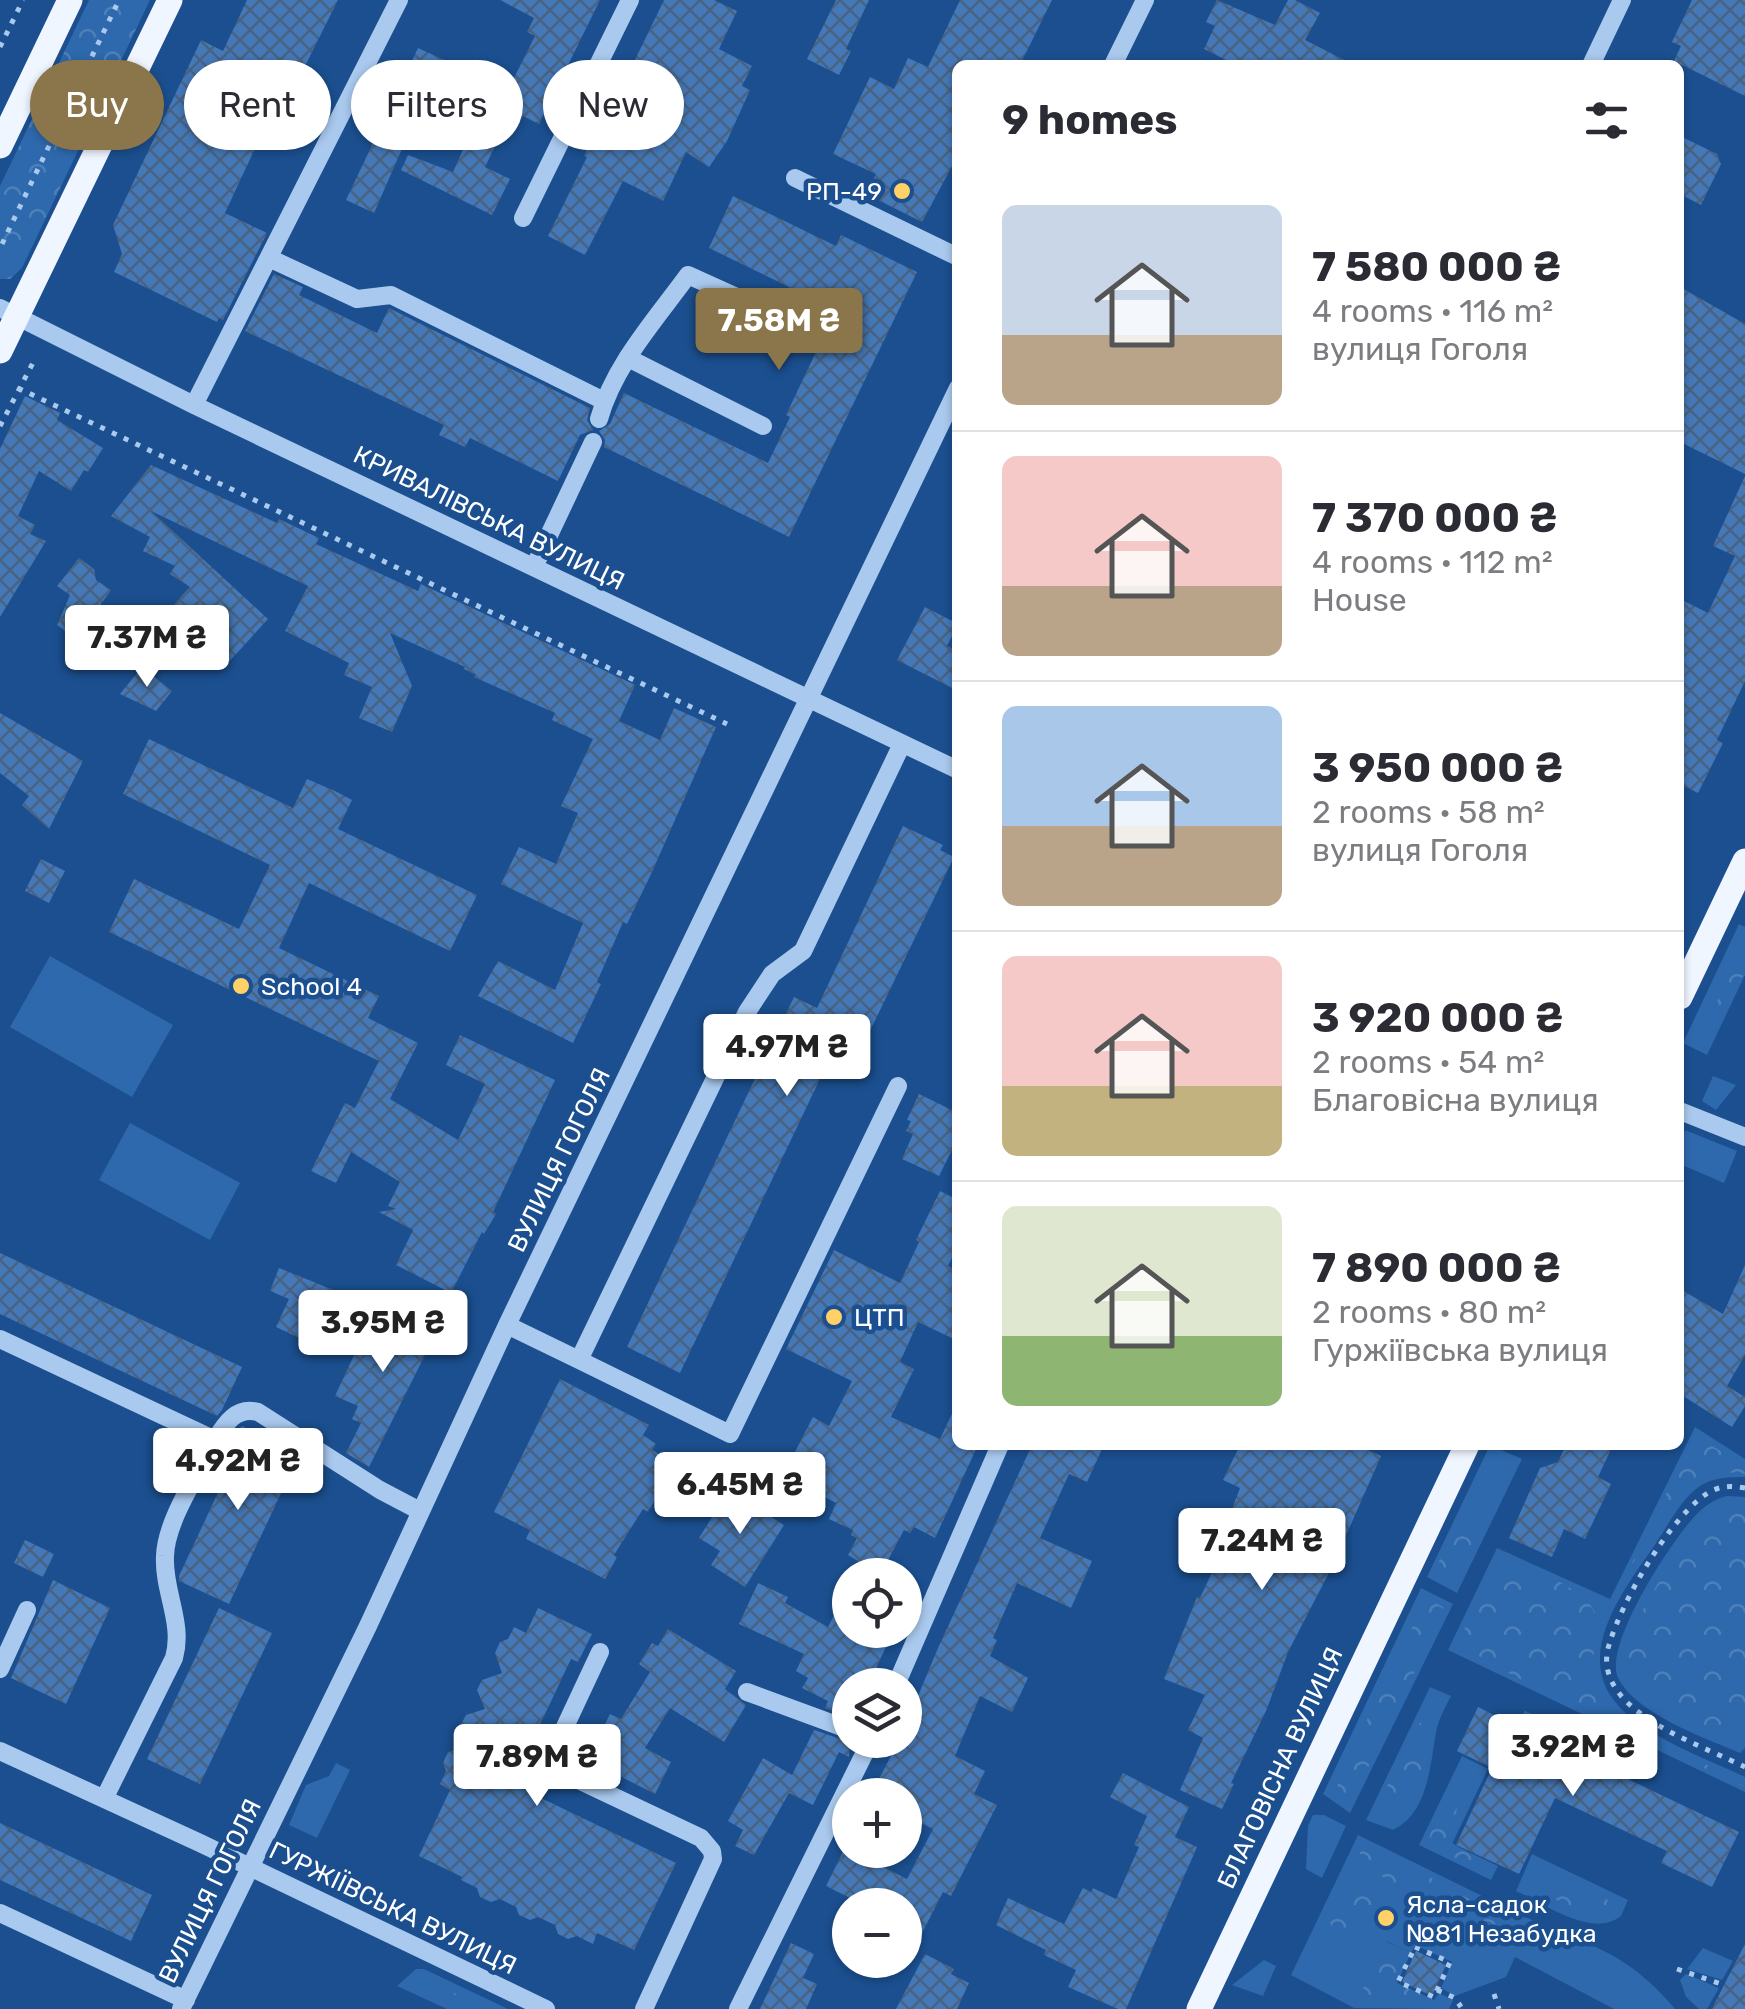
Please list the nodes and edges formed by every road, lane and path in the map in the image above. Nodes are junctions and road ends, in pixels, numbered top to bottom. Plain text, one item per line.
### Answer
1 (23, 0) edge
2 (70, 0) edge
3 (119, 0) edge
4 (170, 0) edge
5 (400, 0) edge
6 (630, 0) edge
7 (1145, 0) edge
8 (1622, 0) edge
9 (0, 47) edge
10 (1116, 60) edge
11 (1592, 60) edge
12 (0, 146) edge
13 (794, 178) dead end
14 (523, 218) dead end
15 (1, 244) edge
16 (14, 250) dead end
17 (952, 254) edge
18 (269, 258) junction
19 (8, 312) edge
20 (807, 329) dead end
21 (0, 351) edge
22 (36, 357) dead end
23 (628, 358) junction
24 (18, 388) junction
25 (0, 398) edge
26 (952, 400) edge
27 (11, 403) junction
28 (194, 405) junction
29 (0, 426) edge
30 (763, 426) dead end
31 (593, 442) dead end
32 (534, 567) junction
33 (807, 699) junction
34 (727, 724) dead end
35 (902, 744) junction
36 (952, 767) edge
37 (1745, 861) edge
38 (1684, 989) edge
39 (898, 1086) dead end
40 (1684, 1113) edge
41 (1745, 1137) edge
42 (508, 1325) junction
43 (0, 1339) edge
44 (579, 1360) junction
45 (215, 1440) junction
46 (998, 1450) edge
47 (1465, 1450) edge
48 (1745, 1488) edge
49 (420, 1511) junction
50 (28, 1610) dead end
51 (600, 1652) dead end
52 (903, 1668) edge
53 (0, 1669) edge
54 (747, 1692) dead end
55 (1553, 1712) dead end
56 (1549, 1722) dead end
57 (832, 1723) edge
58 (0, 1751) edge
59 (863, 1758) edge
60 (1745, 1767) edge
61 (104, 1799) junction
62 (250, 1868) junction
63 (0, 1912) edge
64 (1676, 1970) dead end
65 (1724, 1985) dead end
66 (1437, 1990) junction
67 (1494, 1994) dead end
68 (184, 2004) edge
69 (1461, 2007) edge
70 (546, 2009) edge
71 (644, 2009) edge
72 (738, 2009) edge
73 (1198, 2009) edge
74 (1500, 2009) edge

1 - 9 path
2 - 12 main road
3 - 15 path
4 - 19 main road
5 - 18 street
6 - 14 street
7 - 10 street
8 - 11 street
13 - 17 street
15 - 16 path
18 - 23 street
18 - 28 street
19 - 21 main road
19 - 28 street, КРИВАЛІВСЬКА ВУЛИЦЯ
20 - 23 street
22 - 24 path
23 - 30 street
24 - 27 path
24 - 34 path
25 - 27 path
26 - 33 street, ВУЛИЦЯ ГОГОЛЯ
27 - 29 path
28 - 32 street, КРИВАЛІВСЬКА ВУЛИЦЯ
31 - 32 street
32 - 33 street, КРИВАЛІВСЬКА ВУЛИЦЯ
33 - 35 street, КРИВАЛІВСЬКА ВУЛИЦЯ
33 - 42 street, ВУЛИЦЯ ГОГОЛЯ
35 - 36 street, КРИВАЛІВСЬКА ВУЛИЦЯ
35 - 44 street
37 - 38 main road
39 - 44 street
40 - 41 street
42 - 44 street
42 - 49 street, ВУЛИЦЯ ГОГОЛЯ
43 - 45 street
45 - 49 street
45 - 61 street
46 - 52 street
47 - 73 main road, БЛАГОВІСНА ВУЛИЦЯ
48 - 60 path
49 - 62 street, ВУЛИЦЯ ГОГОЛЯ
50 - 53 street
51 - 71 street
54 - 57 street
55 - 56 path
58 - 61 street, ГУРЖІЇВСЬКА ВУЛИЦЯ
59 - 72 street
61 - 62 street, ГУРЖІЇВСЬКА ВУЛИЦЯ
62 - 68 street, ВУЛИЦЯ ГОГОЛЯ
62 - 70 street, ГУРЖІЇВСЬКА ВУЛИЦЯ
63 - 68 street
64 - 65 path
66 - 66 path
66 - 69 path
67 - 74 path

